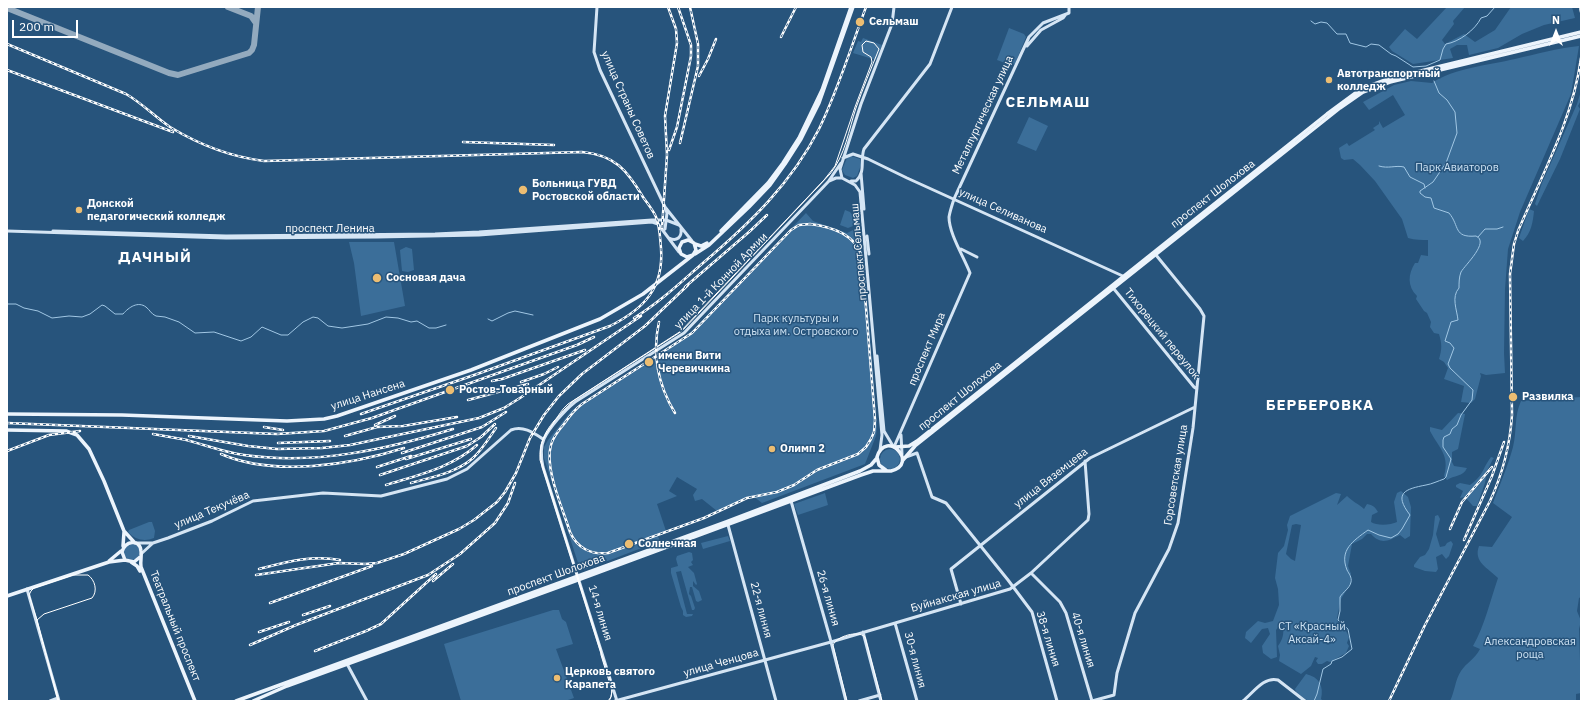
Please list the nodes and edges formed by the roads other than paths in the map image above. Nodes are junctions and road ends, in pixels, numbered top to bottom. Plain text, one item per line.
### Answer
1 (597, 7) edge
2 (852, 7) edge
3 (894, 7) edge
4 (952, 7) edge
5 (1069, 7) edge
6 (1068, 13) junction
7 (1581, 32) edge
8 (1572, 36) junction
9 (1581, 36) edge
10 (1021, 54) junction
11 (862, 157) junction
12 (843, 158) junction
13 (871, 161) junction
14 (842, 163) junction
15 (863, 165) junction
16 (861, 173) junction
17 (842, 178) junction
18 (828, 182) junction
19 (851, 182) junction
20 (954, 199) junction
21 (665, 207) junction
22 (666, 220) junction
23 (652, 221) junction
24 (673, 223) junction
25 (680, 226) junction
26 (7, 230) edge
27 (665, 230) junction
28 (667, 236) junction
29 (694, 243) junction
30 (706, 245) junction
31 (959, 248) junction
32 (968, 253) junction
33 (681, 254) junction
34 (693, 255) junction
35 (1156, 255) junction
36 (964, 257) junction
37 (977, 257) dead end
38 (682, 265) junction
39 (970, 273) joint
40 (1127, 277) junction
41 (1114, 289) junction
42 (1197, 389) junction
43 (1195, 407) junction
44 (7, 414) edge
45 (7, 430) edge
46 (901, 433) junction
47 (544, 439) junction
48 (894, 447) junction
49 (901, 447) junction
50 (879, 452) junction
51 (902, 454) junction
52 (878, 457) junction
53 (904, 459) junction
54 (1085, 461) junction
55 (887, 471) junction
56 (791, 501) junction
57 (728, 525) junction
58 (124, 531) junction
59 (134, 543) junction
60 (153, 543) junction
61 (981, 546) junction
62 (123, 548) junction
63 (141, 555) junction
64 (125, 560) junction
65 (109, 562) junction
66 (131, 562) junction
67 (1031, 573) junction
68 (579, 578) junction
69 (1014, 587) junction
70 (27, 589) junction
71 (7, 596) edge
72 (961, 604) junction
73 (895, 623) junction
74 (863, 632) junction
75 (831, 642) junction
76 (765, 660) junction
77 (346, 663) junction
78 (880, 694) junction
79 (58, 700) edge
80 (50, 701) edge
81 (194, 701) edge
82 (236, 701) edge
83 (253, 701) edge
84 (368, 701) edge
85 (616, 701) edge
86 (776, 701) edge
87 (846, 701) edge
88 (859, 701) edge
89 (881, 701) edge
90 (917, 701) edge
91 (1057, 701) edge
92 (1092, 701) edge
93 (1243, 701) edge
94 (1305, 701) edge

1 - 21 street, улица Страны Советов
2 - 30 main road, улица Нансена
3 - 12 street
4 - 11 street
5 - 6 street
6 - 10 street, Металлургическая улица
6 - 10 street, Металлургическая улица
7 - 8 main road, проспект Шолохова
8 - 9 main road, проспект Шолохова
8 - 35 main road, проспект Шолохова
8 - 40 main road, проспект Шолохова
10 - 20 street, Металлургическая улица
11 - 12 street
11 - 13 street, улица Селиванова
11 - 15 street
12 - 14 street
13 - 15 street
13 - 20 street, улица Селиванова
14 - 17 street
14 - 18 street, улица 1-й Конной Армии
15 - 16 street
16 - 19 street
16 - 48 street, проспект Сельмаш
17 - 18 street
17 - 19 street
18 - 47 street, улица 1-й Конной Армии
19 - 50 street, проспект Сельмаш
20 - 31 street, Металлургическая улица
20 - 40 street, улица Селиванова
21 - 22 street
21 - 25 street
22 - 23 street, проспект Ленина
22 - 24 street
22 - 27 street
23 - 26 street, проспект Ленина
23 - 28 street
24 - 25 street
24 - 27 street
25 - 28 street
25 - 29 street
27 - 28 street
28 - 33 street
29 - 30 main road
29 - 33 main road
29 - 34 main road
30 - 34 main road, улица Нансена
31 - 32 street
31 - 36 street, Металлургическая улица
32 - 36 street
32 - 37 street
33 - 34 main road
33 - 38 main road
34 - 38 main road, улица Нансена
35 - 40 main road, проспект Шолохова
35 - 42 street, Горсоветская улица
36 - 39 street, Металлургическая улица
38 - 44 main road, улица Нансена
39 - 46 street, проспект Мира
40 - 41 main road, проспект Шолохова
40 - 49 main road, проспект Шолохова
41 - 42 street, Тихорецкий переулок
41 - 53 main road, проспект Шолохова
42 - 43 street, Горсоветская улица
43 - 54 street, улица Вяземцева
43 - 92 street, Горсоветская улица
45 - 58 main road
46 - 48 street, проспект Мира
46 - 49 street, проспект Мира
47 - 60 street, улица Текучёва
47 - 68 street, 14-я линия
48 - 49 main road, проспект Шолохова
48 - 50 main road
48 - 51 main road
49 - 51 street, проспект Мира
50 - 52 main road
51 - 53 main road
52 - 55 main road
52 - 68 main road, проспект Шолохова
53 - 55 main road
53 - 61 street, 38-я линия
54 - 61 street, улица Вяземцева
54 - 67 street, Буйнакская улица
55 - 56 main road, проспект Шолохова
56 - 57 main road, проспект Шолохова
56 - 75 street, 26-я линия
57 - 68 main road, проспект Шолохова
57 - 76 street, 22-я линия
58 - 59 main road
58 - 62 main road
59 - 60 street, улица Текучёва
59 - 62 main road
59 - 63 main road
60 - 63 street, улица Текучёва
61 - 69 street, 38-я линия
61 - 72 street, улица Вяземцева
62 - 64 main road
62 - 65 main road
63 - 66 main road
63 - 81 main road, Театральный проспект
64 - 65 main road
64 - 66 main road
65 - 70 main road
66 - 81 main road, Театральный проспект
67 - 69 street, Буйнакская улица
67 - 92 street, 40-я линия
68 - 77 main road, проспект Шолохова
68 - 85 street, 14-я линия
69 - 72 street, Буйнакская улица
69 - 91 street, 38-я линия
70 - 71 main road
70 - 79 street
72 - 73 street, Буйнакская улица
73 - 74 street, Буйнакская улица
73 - 90 street, 30-я линия
74 - 75 street, Буйнакская улица
74 - 78 street
75 - 76 street, улица Ченцова
75 - 87 street, 26-я линия
76 - 85 street, улица Ченцова
76 - 86 street, 22-я линия
77 - 82 main road, проспект Шолохова
77 - 83 main road, проспект Шолохова
77 - 84 street
78 - 88 street
78 - 89 street
79 - 80 street
93 - 94 street

